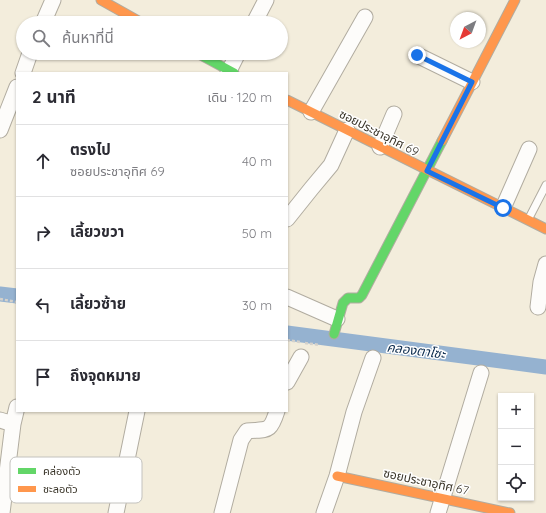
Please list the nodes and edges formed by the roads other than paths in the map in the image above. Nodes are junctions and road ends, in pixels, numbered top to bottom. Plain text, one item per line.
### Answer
1 (53, 0) edge
2 (100, 0) edge
3 (266, 0) edge
4 (515, 0) edge
5 (46, 16) edge
6 (129, 16) edge
7 (258, 16) edge
8 (365, 17) dead end
9 (417, 55) dead end
10 (28, 60) edge
11 (209, 60) edge
12 (235, 60) edge
13 (23, 72) edge
14 (230, 72) edge
15 (472, 82) junction
16 (16, 90) edge
17 (288, 100) edge
18 (311, 112) junction
19 (394, 114) dead end
20 (0, 130) edge
21 (348, 130) junction
22 (380, 146) junction
23 (529, 149) dead end
24 (427, 171) junction
25 (546, 185) edge
26 (543, 199) edge
27 (503, 208) junction
28 (288, 218) edge
29 (528, 220) junction
30 (546, 229) edge
31 (546, 264) edge
32 (288, 297) edge
33 (538, 307) dead end
34 (337, 319) junction
35 (334, 334) dead end
36 (301, 357) dead end
37 (373, 358) dead end
38 (481, 373) dead end
39 (288, 380) edge
40 (16, 409) edge
41 (137, 412) edge
42 (277, 412) edge
43 (7, 422) edge
44 (128, 457) edge
45 (337, 476) junction
46 (443, 498) junction
47 (118, 503) edge
48 (2, 513) edge
49 (116, 513) edge
50 (222, 513) edge
51 (324, 513) edge
52 (438, 513) edge
53 (510, 513) edge

1 - 5 street
2 - 6 street
3 - 7 street
4 - 15 street
8 - 18 street
9 - 15 street
10 - 13 street
11 - 14 street
12 - 14 street
15 - 24 street
16 - 20 street
17 - 18 street, ซอยประชาอุทิศ 69
18 - 21 street, ซอยประชาอุทิศ 69
19 - 22 street
21 - 22 street, ซอยประชาอุทิศ 69
21 - 28 street
22 - 24 street, ซอยประชาอุทิศ 69
23 - 27 street
24 - 27 street, ซอยประชาอุทิศ 69
24 - 34 street
25 - 26 lane
26 - 29 lane
27 - 29 street, ซอยประชาอุทิศ 69
29 - 30 street, ซอยประชาอุทิศ 69
31 - 33 street
32 - 34 street
34 - 35 street
36 - 39 street
37 - 45 street
38 - 46 street
40 - 43 street
41 - 44 street
42 - 50 street
43 - 48 street
45 - 46 street, ซอยประชาอุทิศ 67
45 - 51 street
46 - 52 street
46 - 53 street, ซอยประชาอุทิศ 67
47 - 49 street

